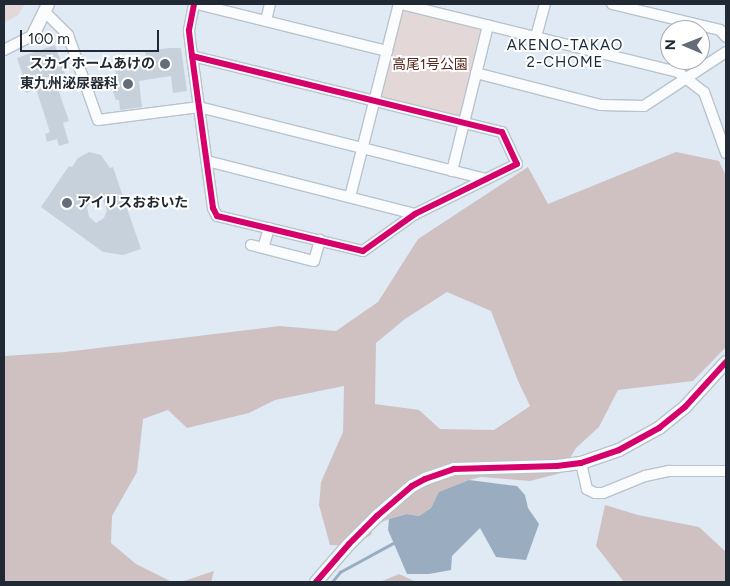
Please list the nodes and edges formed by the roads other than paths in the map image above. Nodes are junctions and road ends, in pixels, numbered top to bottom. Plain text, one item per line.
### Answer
1 (196, 4) edge
2 (270, 4) edge
3 (400, 4) edge
4 (545, 4) edge
5 (612, 4) edge
6 (47, 8) edge
7 (266, 21) junction
8 (488, 25) junction
9 (33, 35) joint
10 (536, 37) junction
11 (726, 38) edge
12 (4, 50) edge
13 (387, 51) junction
14 (726, 52) edge
15 (192, 56) junction
16 (476, 73) junction
17 (687, 77) junction
18 (375, 100) junction
19 (199, 107) junction
20 (464, 122) junction
21 (362, 149) junction
22 (726, 153) edge
23 (207, 161) junction
24 (452, 171) junction
25 (486, 179) junction
26 (350, 197) junction
27 (415, 214) junction
28 (269, 228) junction
29 (320, 240) junction
30 (251, 245) dead end
31 (263, 248) junction
32 (726, 362) edge
33 (581, 462) junction
34 (726, 471) edge
35 (316, 582) edge

1 - 7 street
1 - 15 street
2 - 7 street
3 - 8 street
3 - 13 street
4 - 10 street
5 - 11 street
6 - 9 street
6 - 19 street
7 - 13 street
8 - 10 street
8 - 16 street
9 - 12 street
10 - 17 street
13 - 18 street
14 - 17 street
15 - 18 street
15 - 19 street
16 - 17 street
16 - 20 street
17 - 22 street
18 - 20 street
18 - 21 street
19 - 21 street
19 - 23 street
20 - 24 street
20 - 25 street
21 - 24 street
21 - 26 street
23 - 26 street
23 - 28 street
24 - 25 street
25 - 27 street
26 - 27 street
27 - 29 street
28 - 29 street
28 - 31 street
29 - 31 street
30 - 31 street
32 - 33 street
33 - 34 street
33 - 35 street

